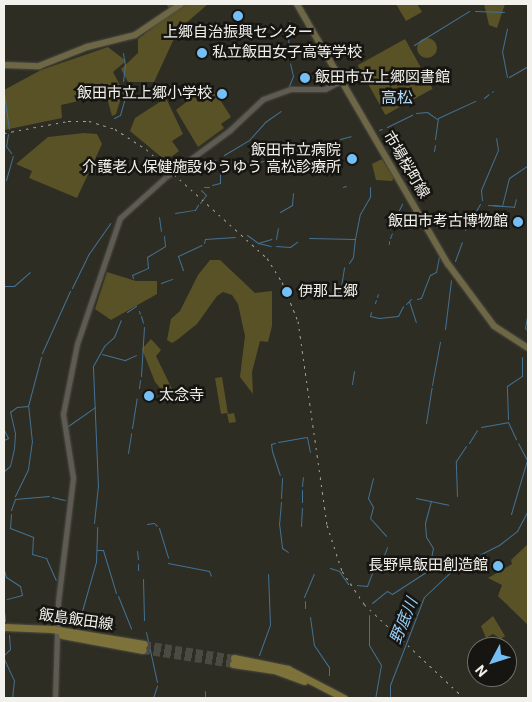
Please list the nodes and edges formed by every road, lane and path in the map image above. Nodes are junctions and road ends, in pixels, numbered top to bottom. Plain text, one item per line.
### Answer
1 (181, 4) edge
2 (297, 4) edge
3 (4, 65) edge
4 (342, 81) junction
5 (528, 348) edge
6 (4, 627) edge
7 (4, 631) edge
8 (57, 632) junction
9 (143, 647) tunnel mouth
10 (55, 698) edge
11 (335, 698) edge
12 (344, 698) edge

1 - 3 main road
2 - 4 main road, 市場桜町線
4 - 5 main road, 市場桜町線
4 - 8 street, bridge
6 - 8 main road, 飯島飯田線
7 - 8 main road, 飯島飯田線
8 - 9 main road, 飯島飯田線
8 - 10 street
11 - 12 main road

